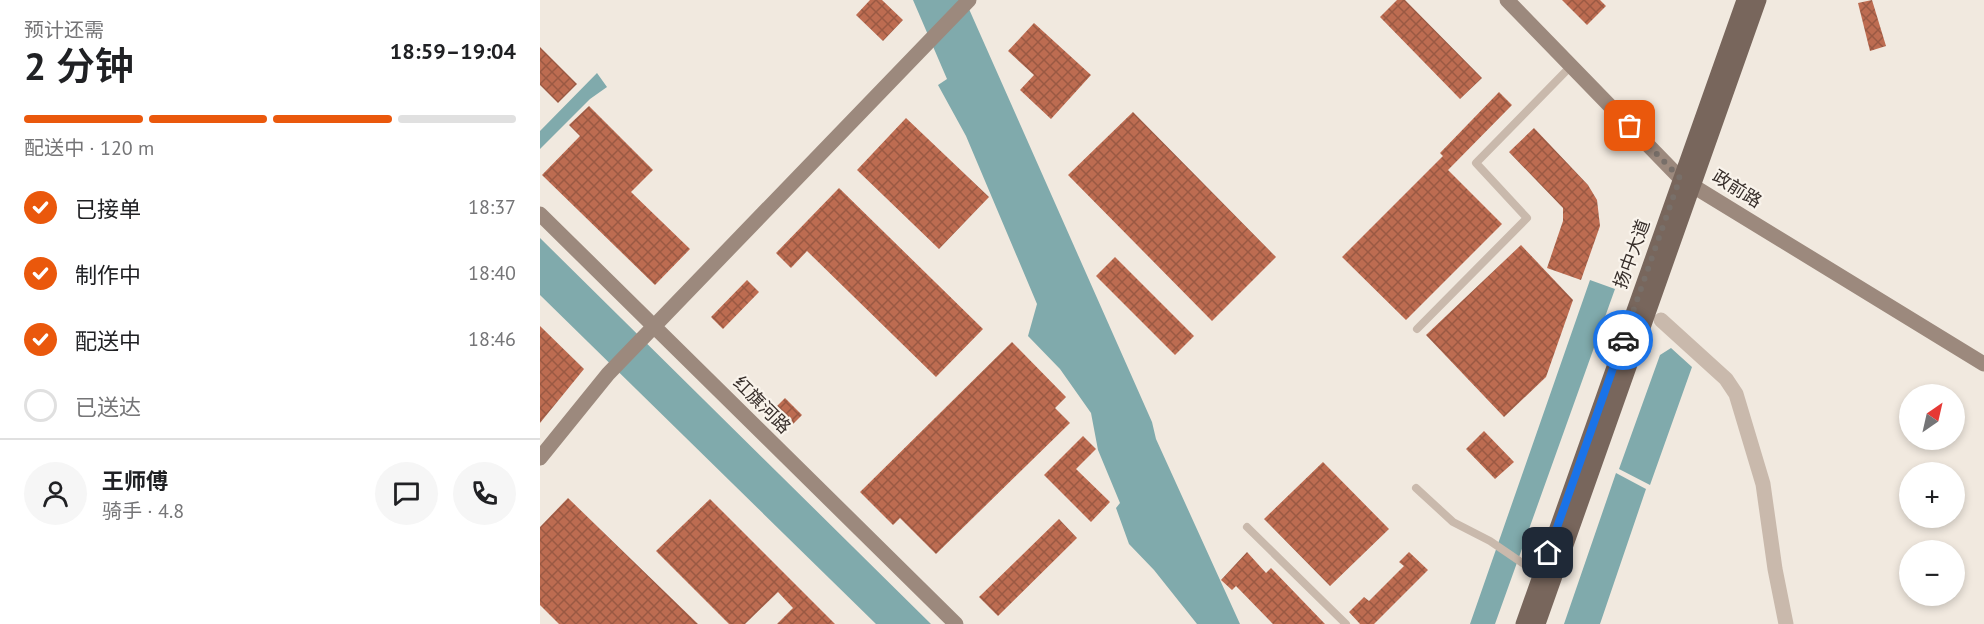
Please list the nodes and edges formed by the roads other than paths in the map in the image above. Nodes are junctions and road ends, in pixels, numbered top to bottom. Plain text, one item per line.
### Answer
1 (969, 0) edge
2 (1507, 0) edge
3 (1744, 0) edge
4 (1759, 0) edge
5 (1571, 65) junction
6 (1687, 182) junction
7 (540, 214) edge
8 (1661, 320) dead end
9 (651, 329) junction
10 (1417, 329) dead end
11 (1984, 364) edge
12 (540, 458) edge
13 (1416, 488) dead end
14 (1247, 527) dead end
15 (1540, 575) junction
16 (956, 624) edge
17 (1346, 624) edge
18 (1522, 624) edge
19 (1538, 624) edge
20 (1786, 624) edge

1 - 9 street
2 - 5 street, 政前路
3 - 6 main road, 扬中大道
4 - 6 main road, 扬中大道
5 - 6 street, 政前路
5 - 10 lane
6 - 11 street, 政前路
6 - 15 main road, 扬中大道
6 - 19 main road, 扬中大道
7 - 9 street, 红旗河路
8 - 20 street
9 - 12 street
9 - 16 street, 红旗河路
13 - 15 lane
14 - 17 lane
15 - 18 main road, 扬中大道

